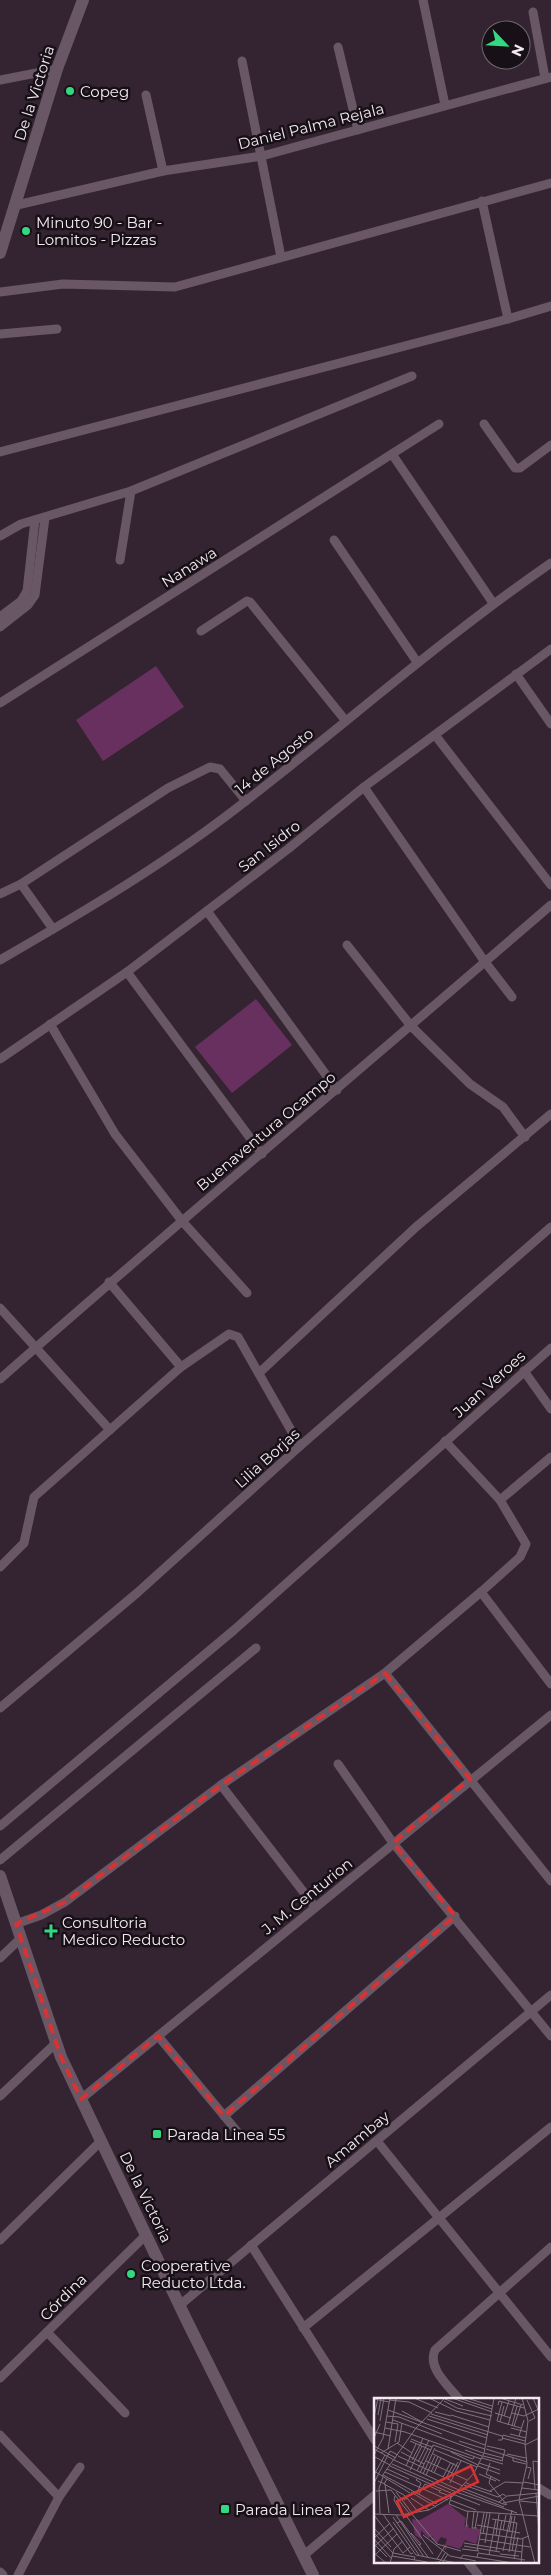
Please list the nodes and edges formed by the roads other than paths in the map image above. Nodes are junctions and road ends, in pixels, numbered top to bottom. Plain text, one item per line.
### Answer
1 (83, 0) edge
2 (423, 0) edge
3 (533, 12) dead end
4 (338, 46) dead end
5 (242, 61) dead end
6 (57, 69) junction
7 (548, 78) edge
8 (0, 80) edge
9 (146, 95) dead end
10 (445, 105) junction
11 (358, 130) junction
12 (262, 156) junction
13 (163, 171) junction
14 (551, 183) edge
15 (482, 201) junction
16 (17, 205) junction
17 (2, 238) edge
18 (0, 253) edge
19 (281, 258) junction
20 (0, 292) edge
21 (551, 306) edge
22 (508, 319) junction
23 (57, 328) dead end
24 (0, 334) edge
25 (412, 376) dead end
26 (439, 424) dead end
27 (484, 424) dead end
28 (551, 445) edge
29 (0, 452) edge
30 (392, 454) junction
31 (131, 490) junction
32 (45, 518) junction
33 (35, 520) junction
34 (0, 536) edge
35 (334, 540) dead end
36 (120, 560) dead end
37 (551, 563) edge
38 (31, 593) junction
39 (493, 603) junction
40 (0, 617) edge
41 (0, 628) edge
42 (201, 631) dead end
43 (551, 649) edge
44 (417, 662) junction
45 (516, 674) junction
46 (0, 703) edge
47 (345, 720) junction
48 (551, 724) edge
49 (435, 735) junction
50 (364, 786) junction
51 (246, 802) junction
52 (21, 884) junction
53 (551, 885) edge
54 (0, 894) edge
55 (551, 905) edge
56 (207, 911) junction
57 (53, 929) junction
58 (347, 945) dead end
59 (0, 960) edge
60 (485, 962) junction
61 (127, 972) junction
62 (512, 997) dead end
63 (50, 1024) junction
64 (411, 1026) junction
65 (0, 1059) edge
66 (337, 1090) junction
67 (551, 1114) edge
68 (525, 1136) junction
69 (262, 1154) junction
70 (182, 1221) junction
71 (551, 1227) edge
72 (109, 1282) junction
73 (247, 1293) dead end
74 (0, 1308) edge
75 (36, 1347) junction
76 (551, 1348) edge
77 (181, 1368) junction
78 (524, 1372) junction
79 (259, 1373) junction
80 (0, 1379) edge
81 (551, 1409) edge
82 (110, 1430) junction
83 (445, 1441) junction
84 (300, 1446) junction
85 (551, 1458) edge
86 (500, 1500) junction
87 (0, 1567) edge
88 (481, 1592) junction
89 (256, 1648) dead end
90 (385, 1673) junction
91 (551, 1684) edge
92 (0, 1708) edge
93 (550, 1719) edge
94 (338, 1764) dead end
95 (470, 1779) junction
96 (221, 1785) junction
97 (0, 1826) edge
98 (394, 1843) junction
99 (0, 1860) edge
100 (0, 1876) edge
101 (551, 1881) edge
102 (315, 1907) junction
103 (455, 1916) junction
104 (16, 1924) junction
105 (21, 1938) junction
106 (0, 1958) edge
107 (551, 1994) edge
108 (531, 2011) junction
109 (158, 2036) junction
110 (551, 2036) edge
111 (56, 2043) junction
112 (0, 2096) edge
113 (81, 2099) junction
114 (224, 2116) junction
115 (551, 2127) edge
116 (240, 2134) dead end
117 (377, 2140) junction
118 (101, 2141) junction
119 (438, 2218) junction
120 (146, 2235) junction
121 (0, 2240) edge
122 (251, 2245) junction
123 (551, 2247) edge
124 (498, 2293) junction
125 (180, 2305) junction
126 (303, 2328) junction
127 (47, 2332) junction
128 (551, 2357) edge
129 (0, 2378) edge
130 (458, 2398) edge
131 (126, 2413) dead end
132 (0, 2435) edge
133 (374, 2438) edge
134 (80, 2467) dead end
135 (538, 2488) edge
136 (550, 2495) edge
137 (374, 2496) edge
138 (59, 2497) junction
139 (303, 2556) junction
140 (468, 2562) edge
141 (0, 2572) edge
142 (309, 2573) edge
143 (3, 2575) edge
144 (18, 2575) edge
145 (478, 2575) edge

1 - 6 main road, De la Victoria
2 - 10 street
3 - 7 street
4 - 11 street
5 - 12 street
6 - 8 street
6 - 16 main road, De la Victoria
7 - 10 street, Daniel Palma Rejala
9 - 13 street
10 - 11 street, Daniel Palma Rejala
11 - 12 street, Daniel Palma Rejala
12 - 13 street, Daniel Palma Rejala
12 - 19 street
13 - 16 street, Daniel Palma Rejala
14 - 15 street
15 - 19 street
15 - 22 street
16 - 17 main road, De la Victoria
17 - 18 main road, De la Victoria
19 - 20 street
21 - 22 street
22 - 29 street
23 - 24 street
25 - 31 street
26 - 30 street, Nanawa
27 - 28 street
30 - 39 street
30 - 46 street, Nanawa
31 - 32 street
31 - 36 street
32 - 33 street
32 - 38 street
33 - 34 street
33 - 38 street
35 - 44 street
37 - 39 street, 14 de Agosto
38 - 40 street
38 - 41 street
39 - 44 street, 14 de Agosto
42 - 47 street
43 - 45 street, San Isidro
44 - 47 street, 14 de Agosto
45 - 48 street
45 - 49 street, San Isidro
47 - 51 street, 14 de Agosto
49 - 50 street, San Isidro
49 - 53 street
50 - 56 street, San Isidro
50 - 60 street
51 - 52 street
51 - 57 street, 14 de Agosto
52 - 54 street
52 - 57 street
55 - 60 street, Buenaventura Ocampo
56 - 61 street, San Isidro
56 - 66 street
57 - 59 street, 14 de Agosto
58 - 64 street
60 - 62 street
60 - 64 street, Buenaventura Ocampo
61 - 63 street, San Isidro
61 - 69 street
63 - 65 street, San Isidro
63 - 70 street
64 - 66 street, Buenaventura Ocampo
64 - 68 street
66 - 69 street, Buenaventura Ocampo
67 - 68 street
68 - 79 street
69 - 70 street, Buenaventura Ocampo
70 - 72 street, Buenaventura Ocampo
70 - 73 street
71 - 84 street, Lilia Borjas
72 - 75 street, Buenaventura Ocampo
72 - 77 street
74 - 75 street
75 - 80 street, Buenaventura Ocampo
75 - 82 street
76 - 78 street, Juan Veroes
77 - 79 street
77 - 82 street
78 - 81 street
78 - 83 street, Juan Veroes
79 - 84 street
82 - 87 street
83 - 86 street
83 - 97 street, Juan Veroes
84 - 92 street, Lilia Borjas
85 - 86 street
86 - 88 street
88 - 90 street
88 - 91 street
89 - 99 street
90 - 95 street
90 - 96 street
93 - 95 street, J. M. Centurion
94 - 98 street
95 - 98 street, J. M. Centurion
95 - 101 street
96 - 102 street
96 - 104 street
98 - 102 street, J. M. Centurion
98 - 103 street
100 - 104 main road, De la Victoria
102 - 109 street, J. M. Centurion
103 - 108 street
103 - 114 street
104 - 105 main road, De la Victoria
105 - 106 street
105 - 111 main road, De la Victoria
107 - 108 street, Amambay
108 - 110 street
108 - 117 street, Amambay
109 - 113 street, J. M. Centurion
109 - 114 street
111 - 112 street
111 - 113 main road, De la Victoria
113 - 118 main road, De la Victoria
114 - 116 street
115 - 119 street
117 - 119 street
117 - 122 street, Amambay
118 - 120 main road, De la Victoria
118 - 121 street
119 - 124 street
119 - 126 street
120 - 125 main road, De la Victoria
120 - 127 street, Córdina
122 - 125 street, Amambay
122 - 126 street
123 - 124 street
124 - 128 street
124 - 130 street
125 - 139 main road, De la Victoria
126 - 133 street
127 - 129 street, Córdina
127 - 131 street
132 - 138 street
134 - 138 street
135 - 136 street
137 - 139 street
138 - 144 street
139 - 142 main road, De la Victoria
140 - 145 street
141 - 143 street

